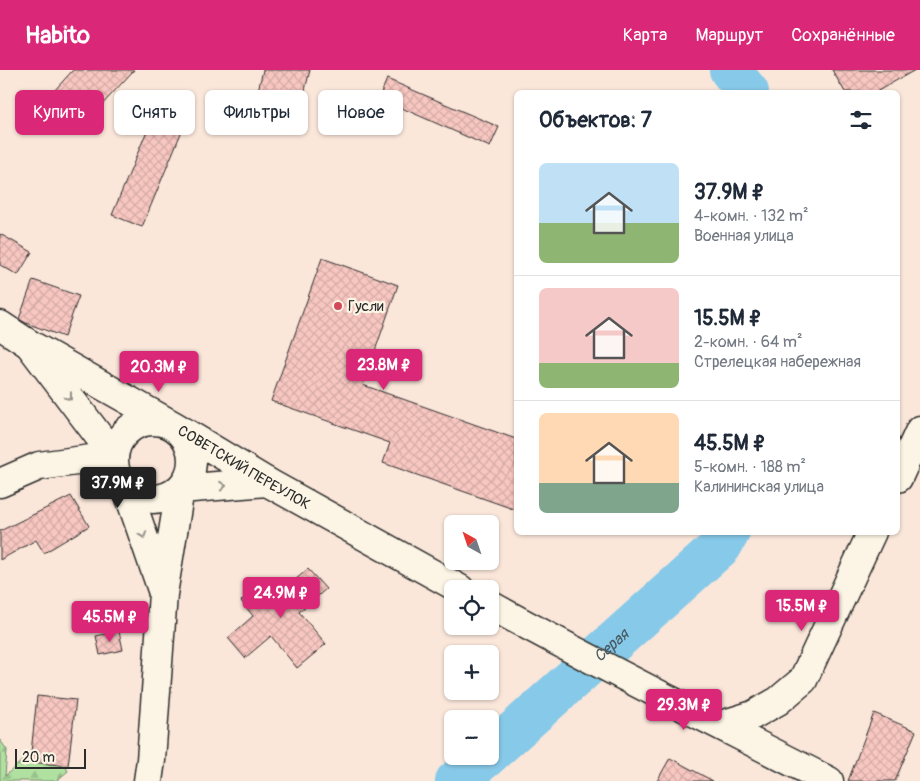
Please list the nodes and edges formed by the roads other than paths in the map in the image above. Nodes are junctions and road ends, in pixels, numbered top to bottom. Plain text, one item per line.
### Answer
1 (0, 326) edge
2 (29, 344) junction
3 (176, 428) junction
4 (920, 430) edge
5 (114, 456) junction
6 (900, 474) edge
7 (267, 482) junction
8 (0, 483) edge
9 (127, 489) junction
10 (180, 489) junction
11 (871, 535) edge
12 (444, 580) edge
13 (163, 594) junction
14 (499, 610) edge
15 (721, 725) junction
16 (148, 781) edge
17 (829, 781) edge

1 - 2 street, СОВЕТСКИЙ ПЕРЕУЛОК
2 - 3 street, СОВЕТСКИЙ ПЕРЕУЛОК
2 -> 5 street
3 - 5 street
3 - 7 street, СОВЕТСКИЙ ПЕРЕУЛОК
3 - 10 street
4 - 6 street
5 - 8 street
5 - 9 street
10 -> 7 street
7 - 12 street, СОВЕТСКИЙ ПЕРЕУЛОК
9 - 10 street
9 -> 13 street
10 - 13 street
11 - 15 street
13 - 16 street
14 - 15 street
15 - 17 street

